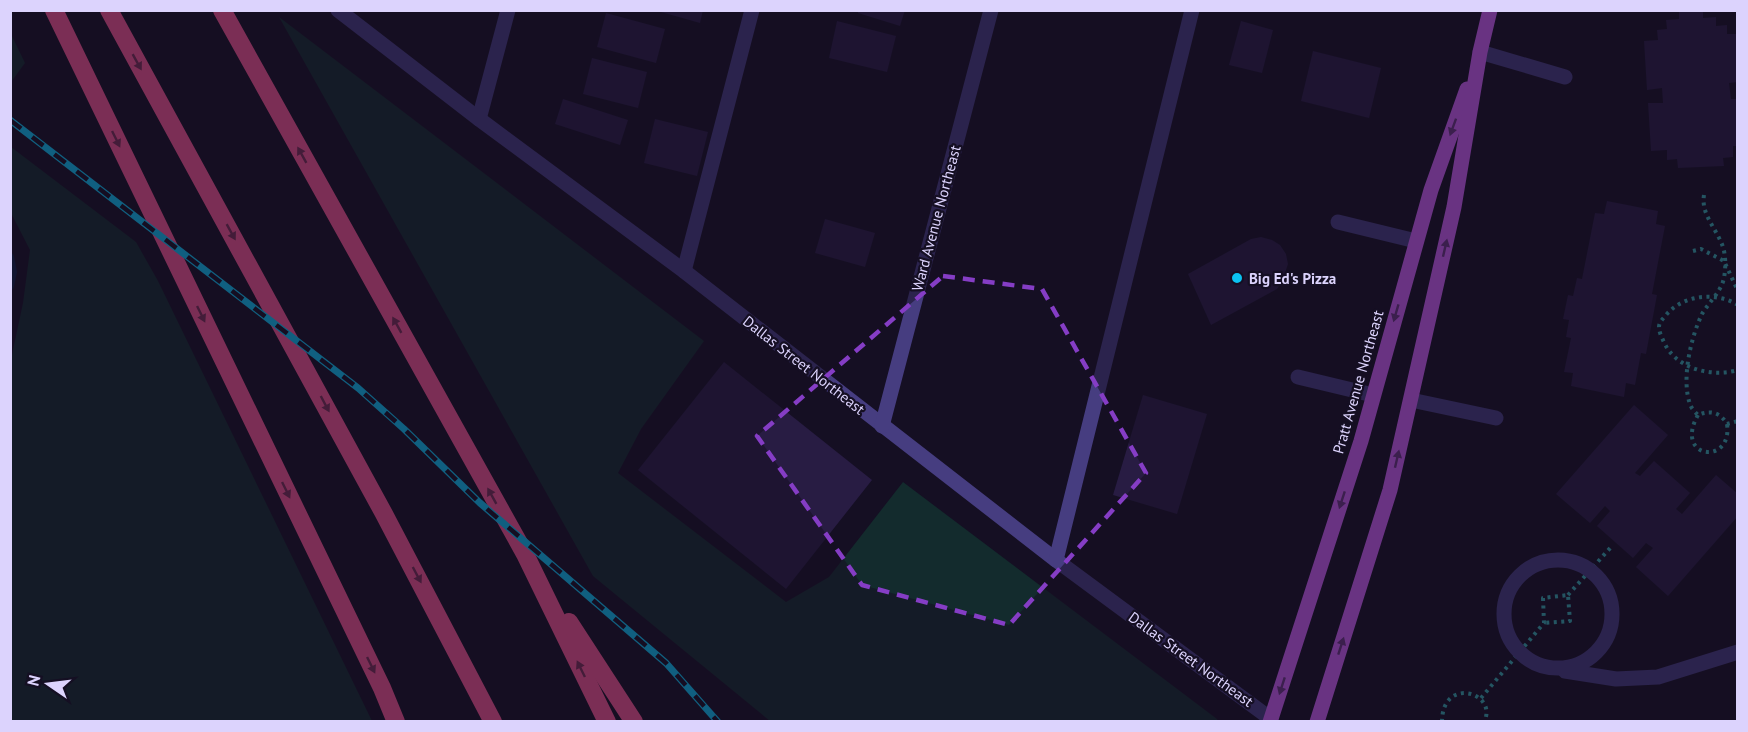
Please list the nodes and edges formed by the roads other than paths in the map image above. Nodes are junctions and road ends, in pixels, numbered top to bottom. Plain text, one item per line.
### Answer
1 (54, 10) edge
2 (109, 10) edge
3 (222, 10) edge
4 (338, 10) edge
5 (508, 10) edge
6 (753, 10) edge
7 (991, 10) edge
8 (1192, 10) edge
9 (1490, 10) edge
10 (1480, 52) junction
11 (1565, 77) dead end
12 (479, 119) junction
13 (1338, 222) dead end
14 (1416, 241) junction
15 (684, 271) junction
16 (1298, 377) dead end
17 (1373, 396) junction
18 (1411, 400) junction
19 (1496, 418) dead end
20 (882, 426) junction
21 (525, 554) junction
22 (1056, 560) junction
23 (1737, 652) edge
24 (1559, 669) junction
25 (1270, 720) edge
26 (396, 722) edge
27 (493, 722) edge
28 (607, 722) edge
29 (634, 722) edge
30 (1317, 722) edge

1 -> 26 highway
2 -> 27 highway
21 -> 3 highway
4 - 12 street, Dallas Street Northeast
5 - 12 street
6 - 15 street
7 - 20 street, Ward Avenue Northeast
8 - 22 street
9 - 10 main road, Pratt Avenue Northeast
10 - 11 street
10 -> 14 main road, Pratt Avenue Northeast
18 -> 10 main road, Pratt Avenue Northeast
12 - 15 street, Dallas Street Northeast
13 - 14 street
14 -> 17 main road, Pratt Avenue Northeast
15 - 20 street, Dallas Street Northeast
16 - 17 street
17 -> 25 main road, Pratt Avenue Northeast
18 - 19 street
30 -> 18 main road, Pratt Avenue Northeast
20 - 22 street, Dallas Street Northeast
28 -> 21 highway
21 - 29 highway
22 - 25 street, Dallas Street Northeast
23 - 24 street
24 - 24 street

